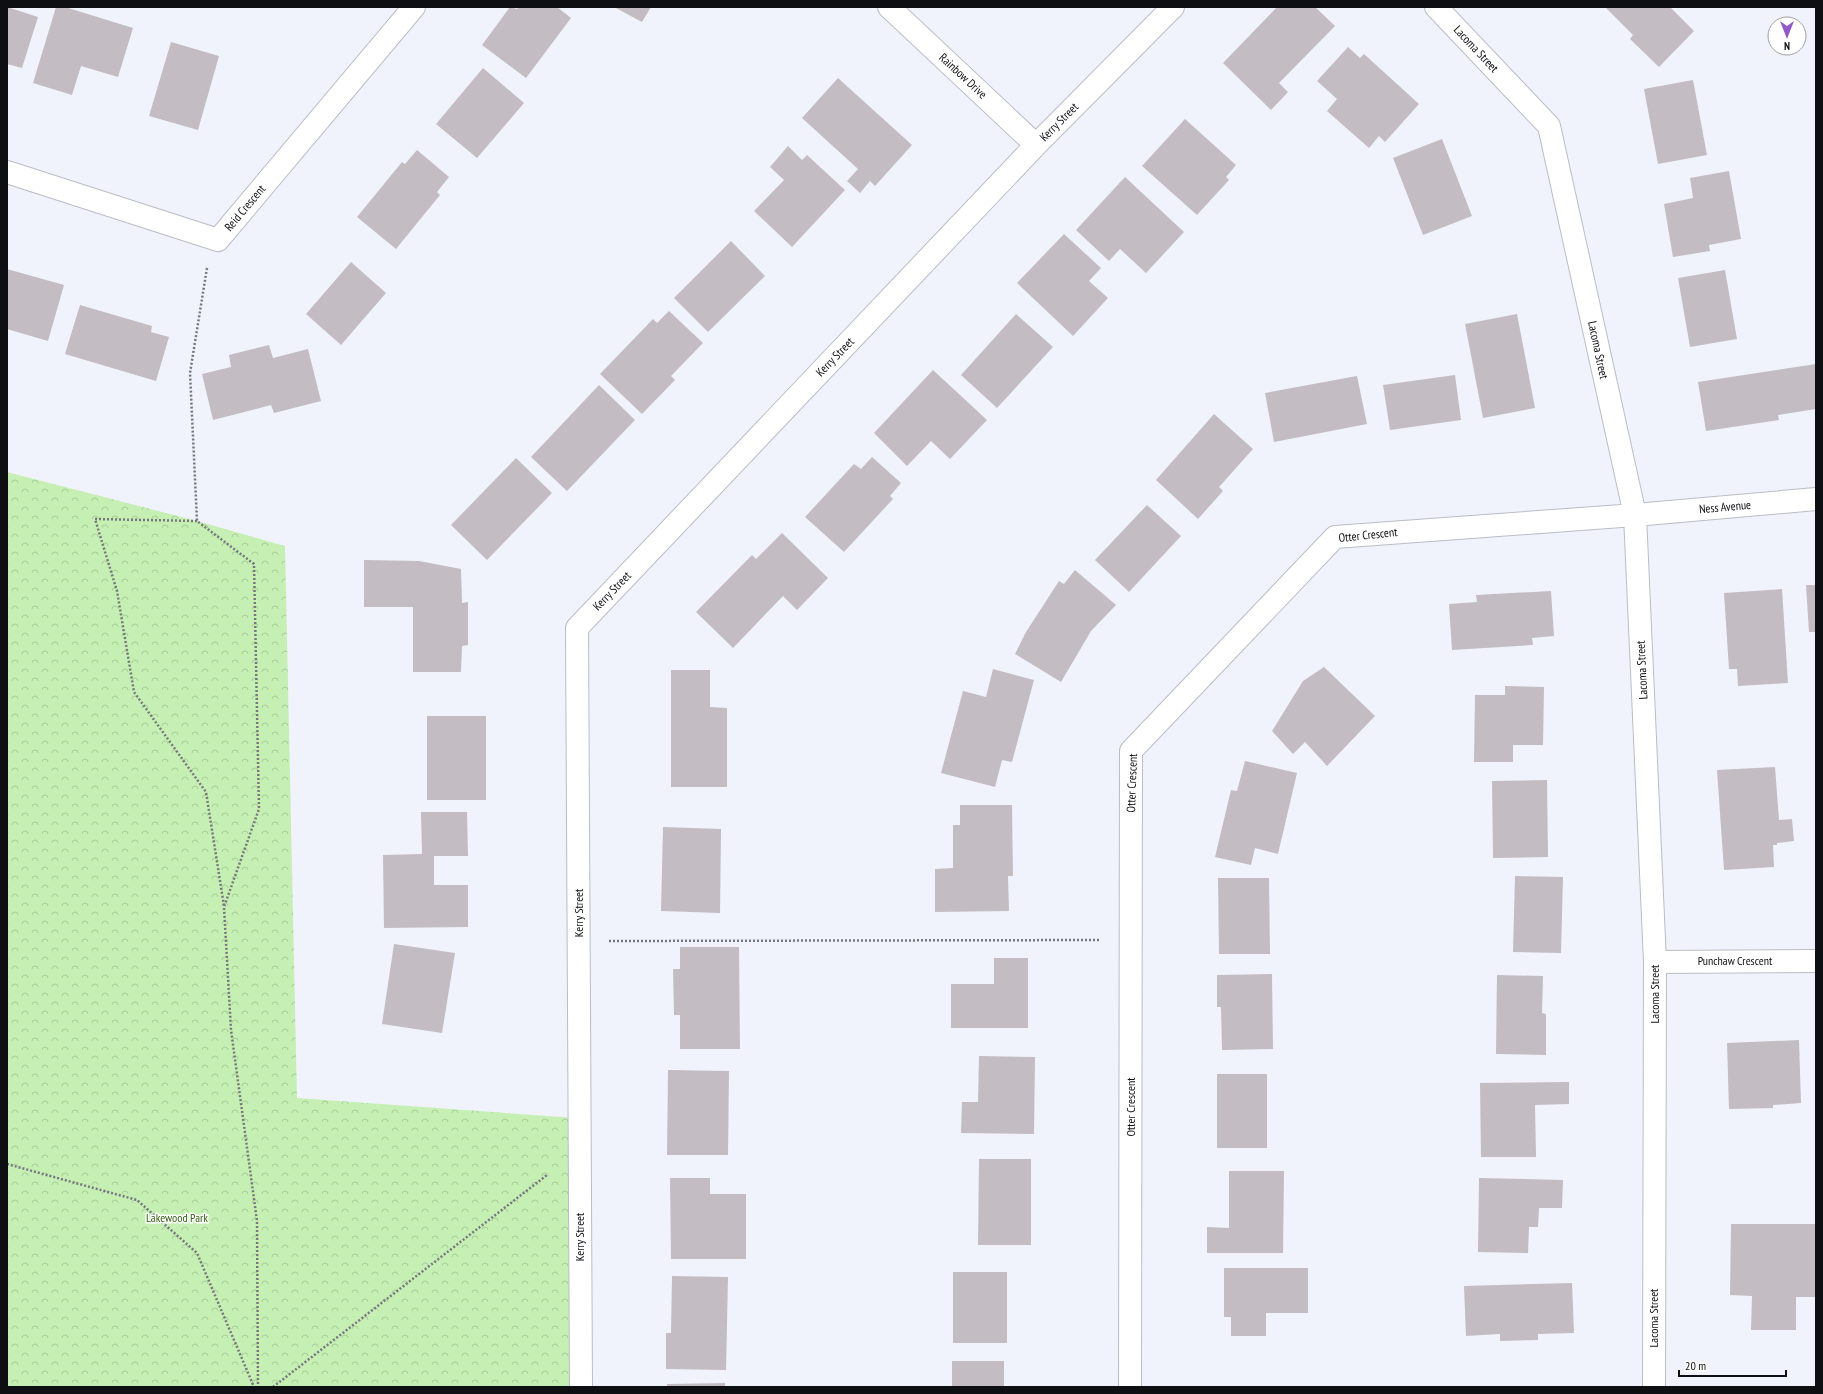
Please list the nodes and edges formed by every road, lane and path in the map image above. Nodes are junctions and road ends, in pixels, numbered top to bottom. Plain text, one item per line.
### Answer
1 (414, 7) edge
2 (889, 7) edge
3 (1172, 7) edge
4 (1436, 7) edge
5 (1036, 145) junction
6 (7, 172) edge
7 (218, 240) junction
8 (1816, 499) edge
9 (1635, 515) junction
10 (197, 521) junction
11 (224, 907) junction
12 (1131, 940) junction
13 (579, 941) junction
14 (1816, 961) edge
15 (1655, 962) junction
16 (7, 1164) edge
17 (547, 1175) dead end
18 (254, 1387) edge
19 (258, 1387) edge
20 (273, 1387) edge
21 (581, 1387) edge
22 (1130, 1387) edge
23 (1654, 1387) edge

1 - 7 street, Reid Crescent
2 - 5 street, Rainbow Drive
3 - 5 street, Kerry Street
4 - 9 street, Lacoma Street
5 - 13 street, Kerry Street
6 - 7 street, Reid Crescent
7 - 10 path
8 - 9 street, Ness Avenue
9 - 12 street, Otter Crescent
9 - 15 street, Lacoma Street
10 - 11 path
10 - 11 path
11 - 19 path
12 - 13 path
12 - 22 street, Otter Crescent
13 - 21 street, Kerry Street
14 - 15 street, Punchaw Crescent
15 - 23 street, Lacoma Street
16 - 18 path
17 - 20 path

